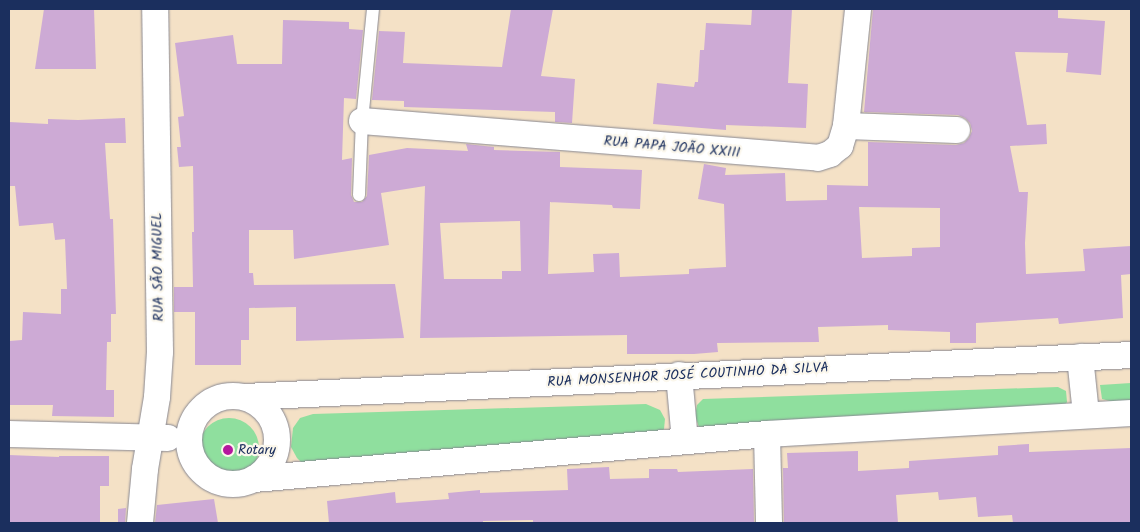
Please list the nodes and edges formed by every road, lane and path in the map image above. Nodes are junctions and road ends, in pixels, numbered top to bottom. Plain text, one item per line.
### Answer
1 (155, 9) edge
2 (373, 9) edge
3 (858, 9) edge
4 (362, 121) junction
5 (846, 126) junction
6 (957, 130) dead end
7 (359, 195) dead end
8 (1131, 355) edge
9 (1080, 357) junction
10 (679, 375) junction
11 (245, 397) junction
12 (1131, 412) edge
13 (1086, 414) junction
14 (9, 434) edge
15 (766, 434) junction
16 (151, 438) junction
17 (189, 438) junction
18 (685, 440) junction
19 (254, 479) junction
20 (140, 523) edge
21 (769, 523) edge

1 - 16 street, RUA SÃO MIGUEL
2 - 4 lane
3 - 5 street, RUA PAPA JOÃO XXIII
4 - 5 street, RUA PAPA JOÃO XXIII
4 - 7 lane
5 - 6 street
8 - 9 street, RUA MONSENHOR JOSÉ COUTINHO DA SILVA
9 - 10 street, RUA MONSENHOR JOSÉ COUTINHO DA SILVA
9 - 13 street
10 - 11 street, RUA MONSENHOR JOSÉ COUTINHO DA SILVA
10 - 18 street
11 - 17 street
11 - 19 street
12 - 13 street
13 - 15 street
14 - 16 street
15 - 18 street
15 - 21 street
16 - 17 street
16 - 20 street, RUA SÃO MIGUEL
17 - 19 street
18 - 19 street

